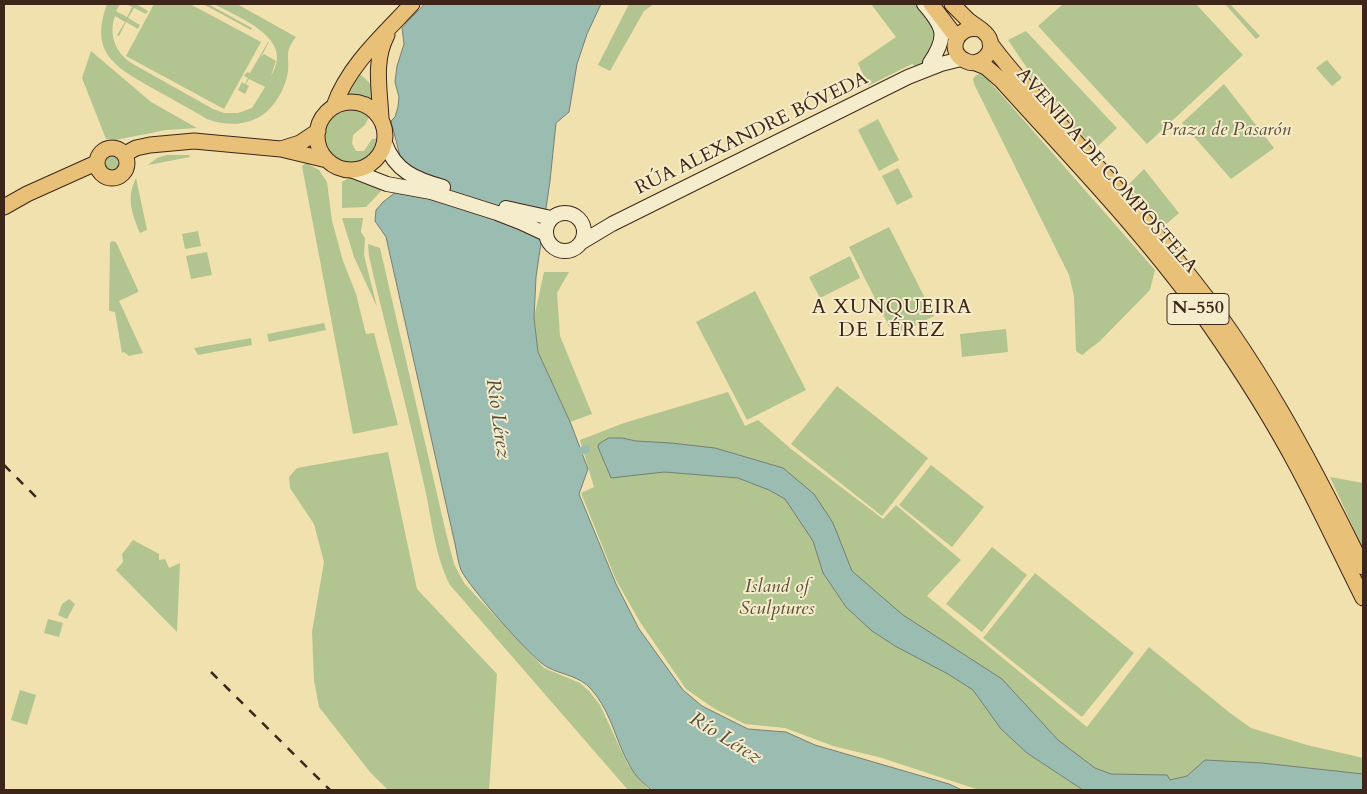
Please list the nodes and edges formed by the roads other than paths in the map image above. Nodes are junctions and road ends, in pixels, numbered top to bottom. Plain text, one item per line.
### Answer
1 (412, 4) edge
2 (924, 4) edge
3 (931, 4) edge
4 (952, 4) edge
5 (394, 23) junction
6 (979, 29) junction
7 (956, 41) junction
8 (990, 44) junction
9 (961, 59) junction
10 (930, 63) junction
11 (976, 63) junction
12 (908, 77) junction
13 (334, 106) junction
14 (381, 119) junction
15 (318, 131) junction
16 (385, 143) junction
17 (281, 149) junction
18 (125, 154) junction
19 (327, 160) junction
20 (96, 164) junction
21 (351, 170) junction
22 (4, 207) edge
23 (552, 218) junction
24 (582, 223) junction
25 (612, 224) junction
26 (546, 234) junction
27 (582, 242) junction
28 (1363, 567) edge
29 (1363, 598) edge

1 - 5 main road
2 - 10 main road
3 - 7 main road
4 - 6 main road, N-550
5 - 13 main road
5 - 14 main road
6 - 7 main road
6 - 8 main road, N-550
7 - 9 main road
7 - 10 main road, RÚA ALEXANDRE BÓVEDA
8 - 11 main road
8 - 28 main road, AVENIDA DE COMPOSTELA / N-550
9 - 11 main road, N-550
9 - 12 main road, RÚA ALEXANDRE BÓVEDA
10 - 12 main road, RÚA ALEXANDRE BÓVEDA
11 - 29 main road, AVENIDA DE COMPOSTELA / N-550
12 - 25 main road, RÚA ALEXANDRE BÓVEDA
13 - 14 main road
13 - 15 main road
14 - 16 main road
15 - 17 main road
15 - 19 main road
16 - 21 main road
16 - 23 main road
17 - 18 main road
17 - 19 main road
18 - 20 main road
18 - 20 main road
19 - 21 main road
20 - 22 main road
21 - 26 main road
23 - 24 main road
23 - 26 main road
24 - 25 main road, RÚA ALEXANDRE BÓVEDA
24 - 27 main road
25 - 27 main road, RÚA ALEXANDRE BÓVEDA
26 - 27 main road

